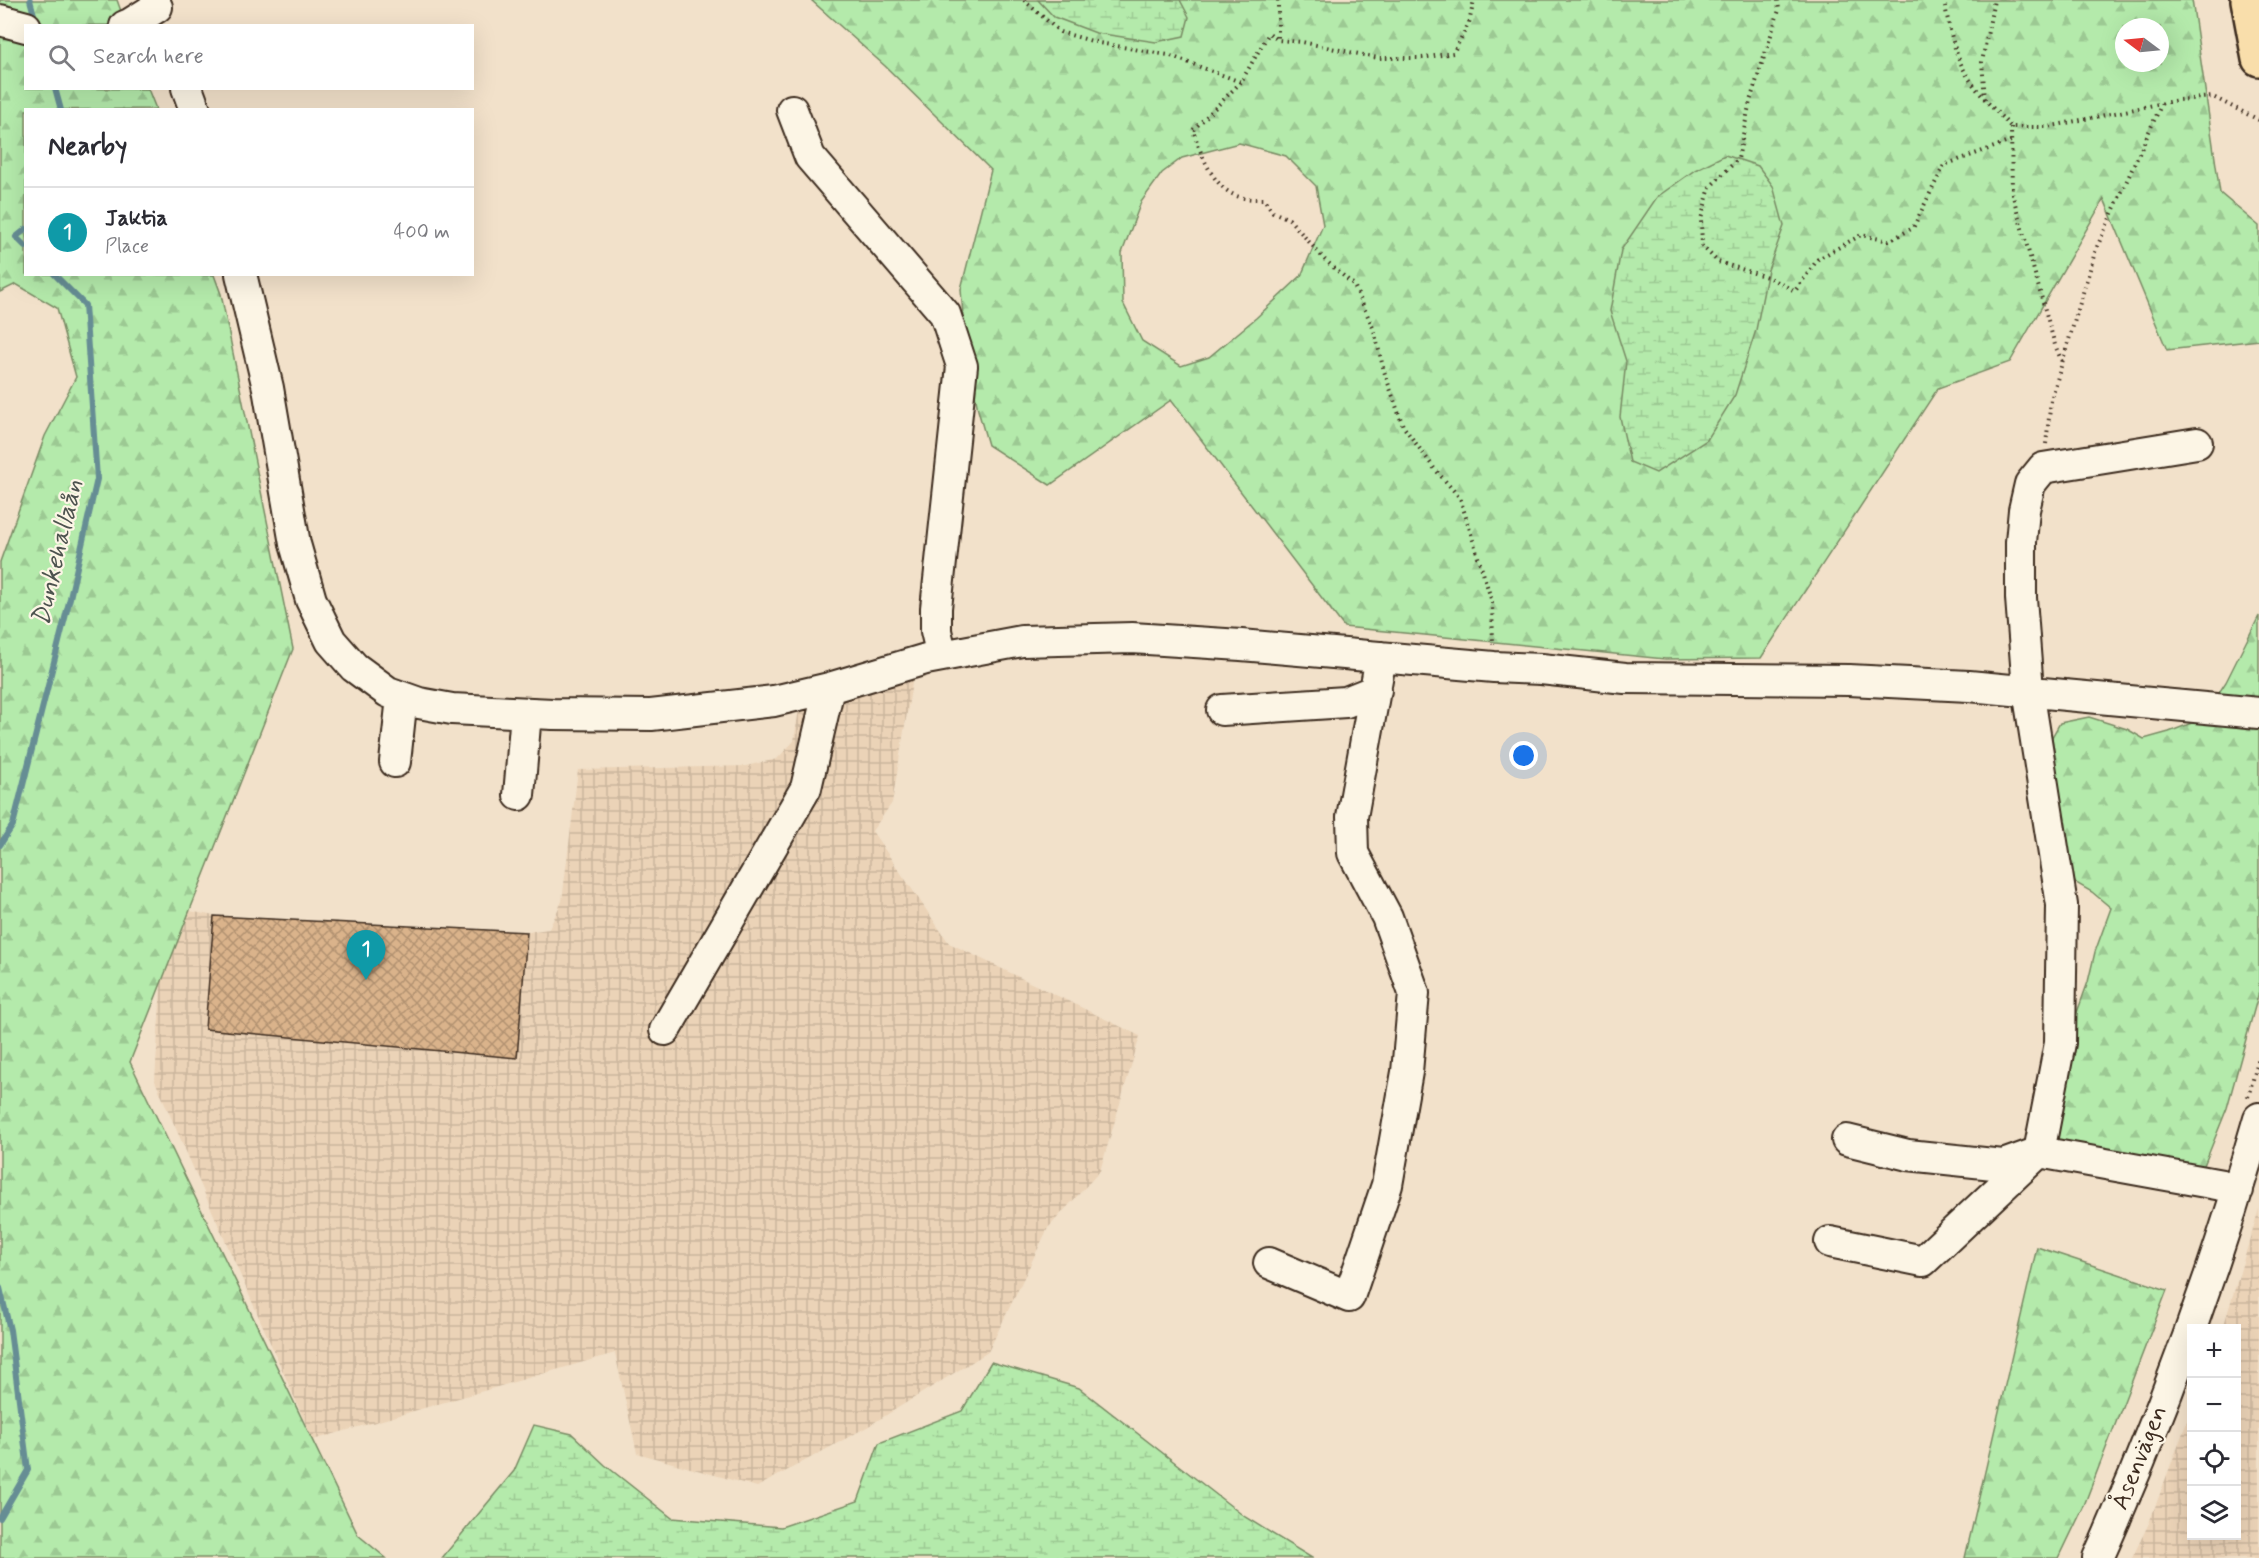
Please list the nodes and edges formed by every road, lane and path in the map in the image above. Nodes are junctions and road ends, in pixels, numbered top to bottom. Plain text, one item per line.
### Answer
1 (1024, 0) edge
2 (1278, 0) edge
3 (1474, 0) edge
4 (1778, 0) edge
5 (1944, 0) edge
6 (1994, 0) edge
7 (2248, 0) edge
8 (158, 11) edge
9 (130, 24) edge
10 (1278, 40) junction
11 (2259, 59) edge
12 (1241, 82) junction
13 (188, 90) edge
14 (1985, 99) junction
15 (2163, 103) junction
16 (194, 108) edge
17 (792, 110) dead end
18 (2259, 120) edge
19 (2011, 127) junction
20 (2011, 141) junction
21 (241, 276) edge
22 (2062, 363) junction
23 (2197, 443) dead end
24 (2043, 468) junction
25 (942, 656) junction
26 (1382, 657) junction
27 (1494, 667) junction
28 (829, 688) junction
29 (1376, 690) junction
30 (2028, 690) junction
31 (402, 697) junction
32 (1222, 710) dead end
33 (526, 712) junction
34 (2259, 713) edge
35 (395, 762) dead end
36 (519, 795) dead end
37 (665, 1030) dead end
38 (2259, 1118) edge
39 (1847, 1140) dead end
40 (2038, 1152) junction
41 (2238, 1190) junction
42 (1830, 1242) dead end
43 (1269, 1263) dead end
44 (2098, 1558) edge

1 - 12 path
2 - 10 path
3 - 10 path
4 - 20 path
5 - 14 path
6 - 14 path
7 - 11 highway
8 - 9 street
10 - 12 path
12 - 27 path
13 - 16 street
14 - 19 path
15 - 18 path
15 - 19 path
15 - 22 path
17 - 25 street
19 - 20 path
20 - 22 path
21 - 31 street
22 - 24 path
23 - 24 street
24 - 30 street
25 - 26 street
25 - 28 street
26 - 27 street
26 - 29 street
27 - 30 street
28 - 33 street
28 - 37 street
29 - 32 street
29 - 43 street
30 - 34 street
30 - 40 street
31 - 33 street
31 - 35 street
33 - 36 street
38 - 41 street, Åsenvägen
39 - 40 street
40 - 41 street
40 - 42 street
41 - 44 street, Åsenvägen

